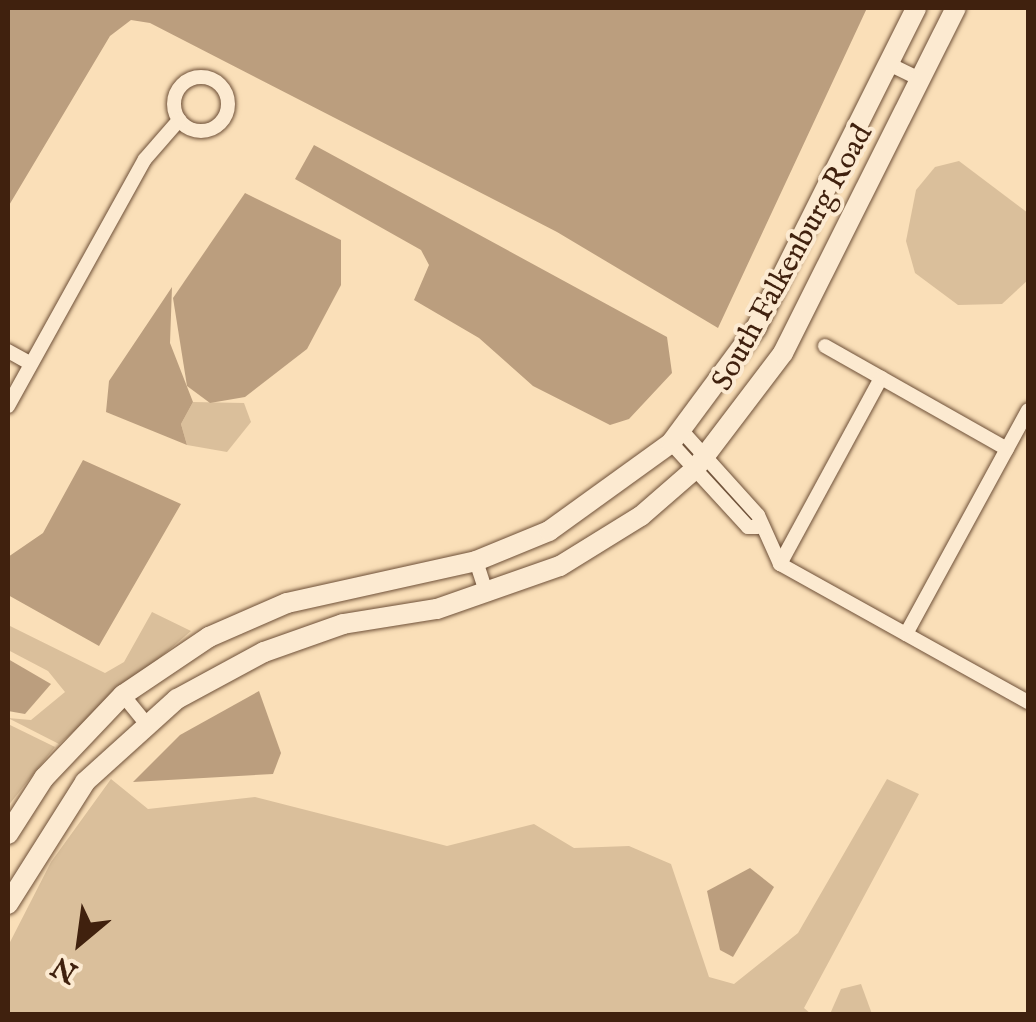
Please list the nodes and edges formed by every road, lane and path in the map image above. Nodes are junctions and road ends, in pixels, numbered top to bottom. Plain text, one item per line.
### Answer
1 (916, 8) edge
2 (956, 8) edge
3 (892, 65) junction
4 (922, 80) junction
5 (179, 120) dead end
6 (825, 346) dead end
7 (8, 351) edge
8 (31, 364) junction
9 (882, 378) junction
10 (8, 406) edge
11 (1028, 410) edge
12 (676, 437) junction
13 (1007, 449) junction
14 (700, 463) junction
15 (476, 561) junction
16 (780, 564) junction
17 (487, 594) junction
18 (906, 634) junction
19 (124, 695) junction
20 (1028, 702) edge
21 (146, 723) junction
22 (8, 834) edge
23 (8, 904) edge

1 - 3 street, South Falkenburg Road
2 - 4 street, South Falkenburg Road
3 - 4 street
3 - 12 street, South Falkenburg Road
4 - 14 street, South Falkenburg Road
5 - 8 street
6 - 9 street
7 - 8 street
8 - 10 street
9 - 13 street
9 - 16 street
11 - 13 street
12 - 14 street
12 - 15 street, South Falkenburg Road
13 - 18 street
14 - 16 street
14 - 17 street, South Falkenburg Road
15 - 17 street
15 - 19 street, South Falkenburg Road
16 - 18 street
17 - 21 street, South Falkenburg Road
18 - 20 street
19 - 21 street
19 - 22 street, South Falkenburg Road
21 - 23 street, South Falkenburg Road

